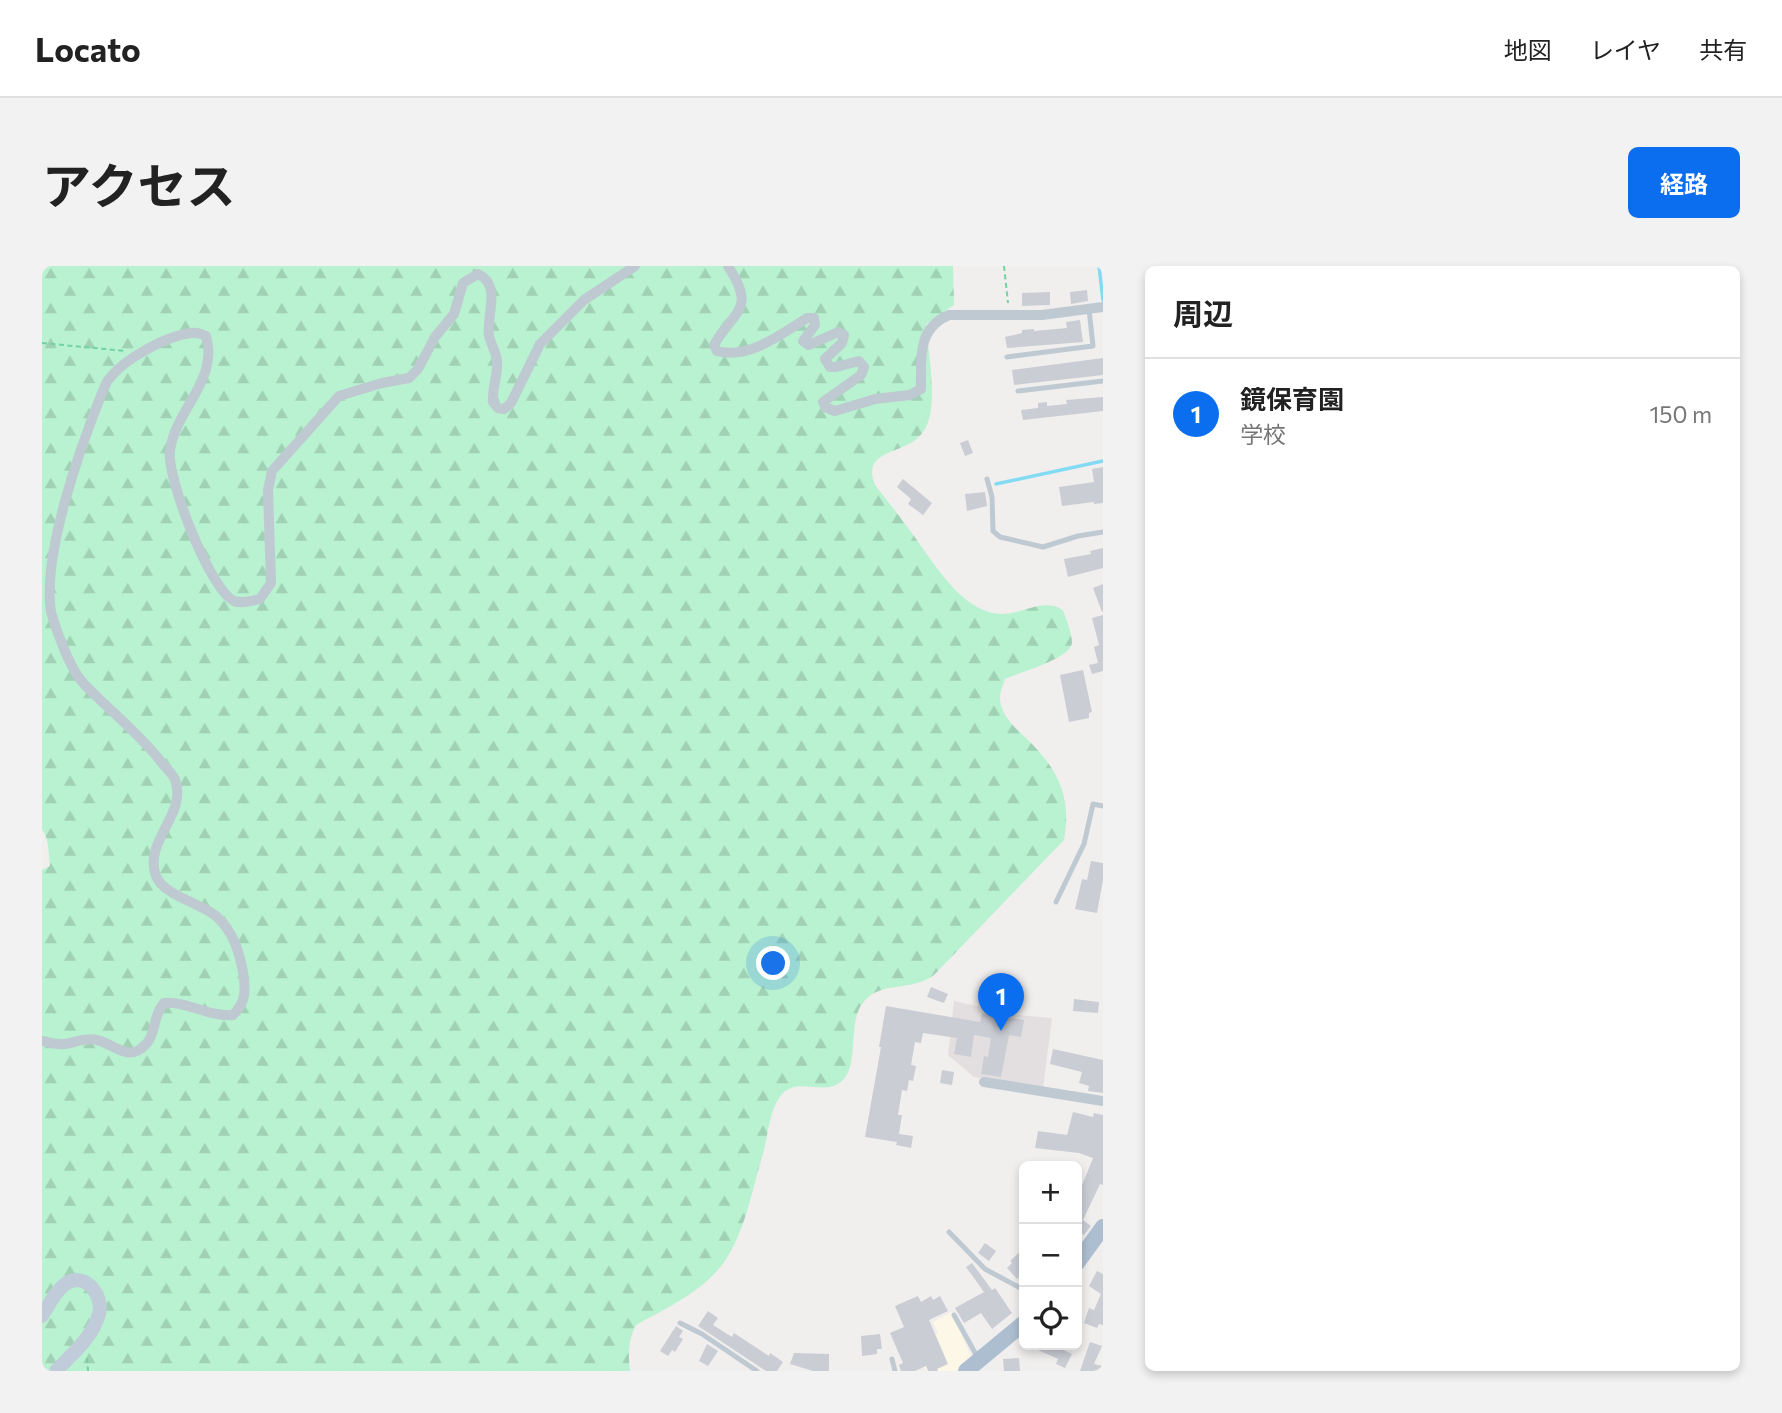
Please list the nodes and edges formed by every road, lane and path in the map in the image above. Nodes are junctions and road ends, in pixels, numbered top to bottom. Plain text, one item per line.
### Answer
1 (635, 266) edge
2 (728, 266) edge
3 (1004, 266) edge
4 (1103, 307) edge
5 (1089, 309) junction
6 (1010, 316) junction
7 (42, 343) edge
8 (141, 352) junction
9 (1007, 357) dead end
10 (1103, 381) edge
11 (1018, 391) dead end
12 (987, 479) dead end
13 (1103, 532) edge
14 (1103, 806) edge
15 (1056, 902) dead end
16 (42, 1041) edge
17 (984, 1082) dead end
18 (1103, 1101) edge
19 (1103, 1227) edge
20 (949, 1232) dead end
21 (1082, 1256) edge
22 (1019, 1287) edge
23 (954, 1315) dead end
24 (42, 1316) edge
25 (680, 1323) dead end
26 (1019, 1327) edge
27 (892, 1359) dead end
28 (971, 1368) edge
29 (56, 1371) edge
30 (757, 1371) edge
31 (895, 1371) edge

1 - 8 street
2 - 6 street
3 - 6 path
4 - 5 street
5 - 6 street
5 - 9 lane
7 - 8 path
8 - 16 street
10 - 11 lane
12 - 13 lane
14 - 15 lane
17 - 18 street
19 - 21 main road
20 - 22 lane
23 - 28 lane
24 - 29 main road
25 - 30 lane
26 - 28 main road
27 - 31 lane

